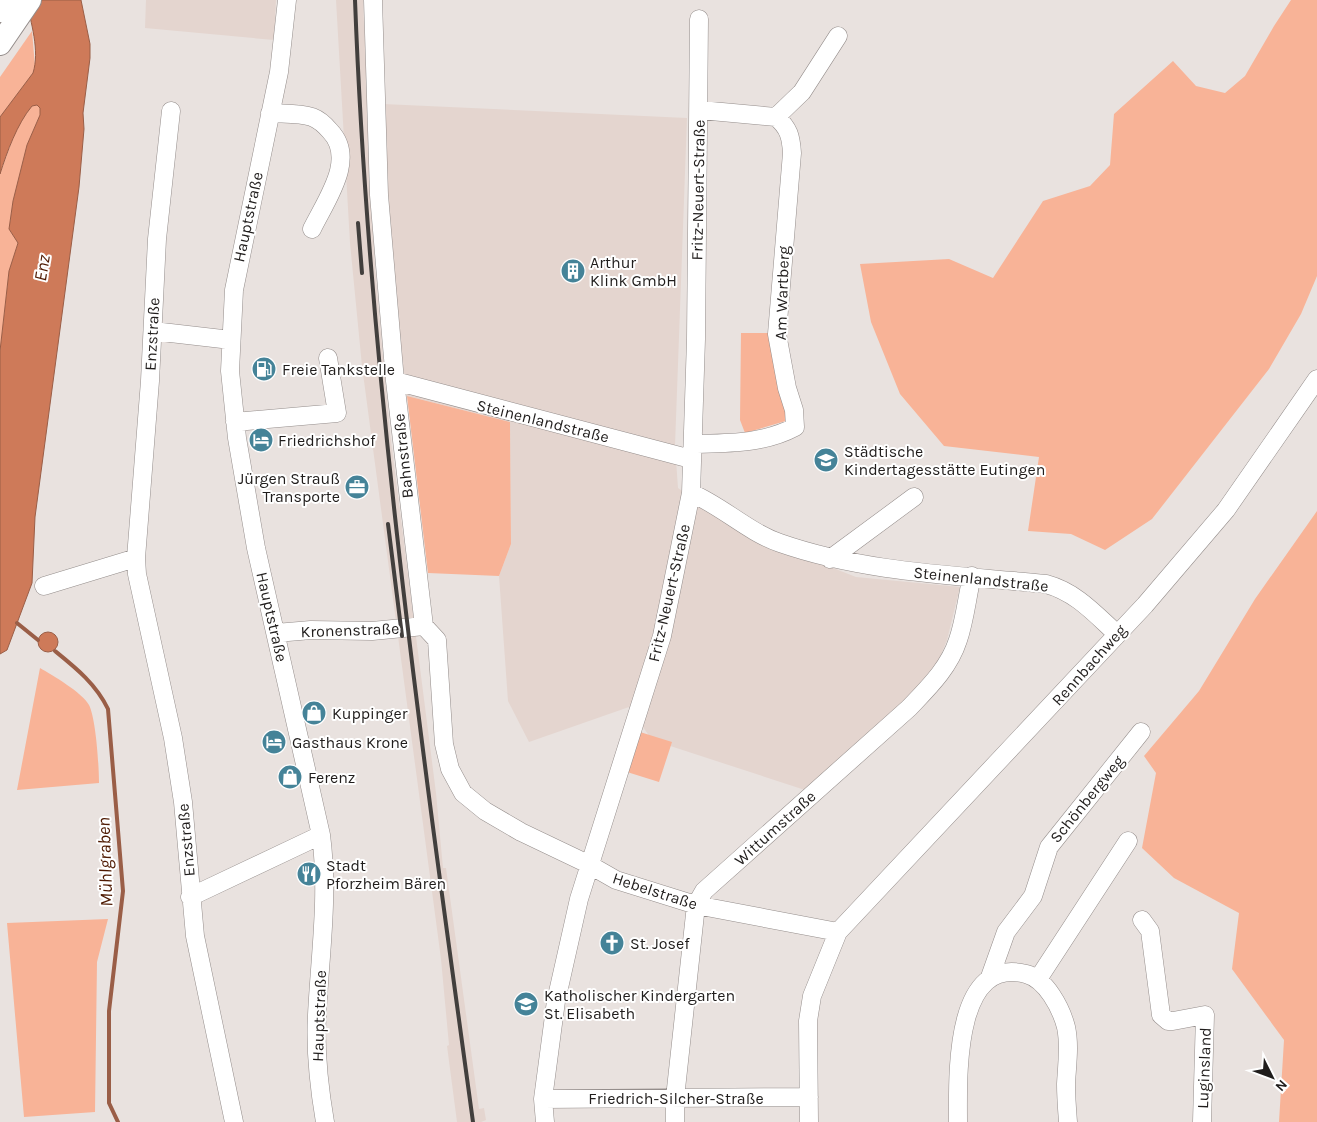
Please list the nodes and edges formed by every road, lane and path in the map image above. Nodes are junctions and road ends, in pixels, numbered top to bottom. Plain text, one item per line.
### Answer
1 (8, 0) edge
2 (30, 0) edge
3 (287, 0) edge
4 (373, 0) edge
5 (0, 11) edge
6 (699, 19) dead end
7 (838, 36) dead end
8 (0, 44) edge
9 (700, 110) junction
10 (171, 111) dead end
11 (270, 113) junction
12 (776, 117) junction
13 (312, 228) dead end
14 (153, 331) junction
15 (230, 340) junction
16 (328, 358) dead end
17 (1317, 379) edge
18 (395, 381) junction
19 (235, 422) junction
20 (692, 452) junction
21 (691, 493) junction
22 (914, 497) dead end
23 (136, 558) junction
24 (830, 558) junction
25 (972, 576) junction
26 (44, 586) dead end
27 (424, 626) junction
28 (276, 633) junction
29 (1117, 634) junction
30 (1141, 732) dead end
31 (463, 793) joint
32 (320, 835) junction
33 (1128, 841) dead end
34 (588, 864) junction
35 (190, 897) junction
36 (696, 905) junction
37 (1142, 920) dead end
38 (838, 932) junction
39 (990, 977) junction
40 (1038, 980) junction
41 (809, 1097) junction
42 (675, 1098) junction
43 (543, 1099) junction
44 (234, 1122) edge
45 (325, 1122) edge
46 (545, 1122) edge
47 (675, 1122) edge
48 (809, 1122) edge
49 (958, 1122) edge
50 (1068, 1122) edge
51 (1202, 1122) edge

1 - 5 main road
2 - 8 main road
3 - 11 street, Hauptstraße
4 - 18 street, Bahnstraße
6 - 9 street, Fritz-Neuert-Straße
7 - 12 street
9 - 12 street
9 - 20 street, Fritz-Neuert-Straße
10 - 14 street, Enzstraße
11 - 13 street
11 - 15 street, Hauptstraße
12 - 20 street, Am Wartberg
14 - 15 street
14 - 23 street, Enzstraße
15 - 19 street, Hauptstraße
16 - 19 street
17 - 29 street, Rennbachweg
18 - 20 street, Steinenlandstraße
18 - 27 street, Bahnstraße
19 - 28 street, Hauptstraße
20 - 21 street, Fritz-Neuert-Straße
21 - 24 street, Steinenlandstraße
21 - 34 street, Fritz-Neuert-Straße
22 - 24 street
23 - 26 street
23 - 35 street, Enzstraße
24 - 25 street, Steinenlandstraße
25 - 29 street, Steinenlandstraße
25 - 36 street, Wittumstraße
27 - 28 street, Kronenstraße
27 - 31 street, Bahnstraße
28 - 32 street, Hauptstraße
29 - 38 street, Rennbachweg
30 - 39 street, Schönbergweg
31 - 34 street, Hebelstraße
32 - 35 street
32 - 45 street, Hauptstraße
33 - 40 street
34 - 36 street, Hebelstraße
34 - 43 street, Fritz-Neuert-Straße
35 - 44 street, Enzstraße
36 - 38 street, Hebelstraße
36 - 42 street
37 - 51 street, Luginsland
38 - 41 street
39 - 40 street
39 - 49 street, Schönbergweg
40 - 50 street
41 - 42 street, Friedrich-Silcher-Straße
41 - 48 street
42 - 43 street, Friedrich-Silcher-Straße
42 - 47 street
43 - 46 street, Fritz-Neuert-Straße

